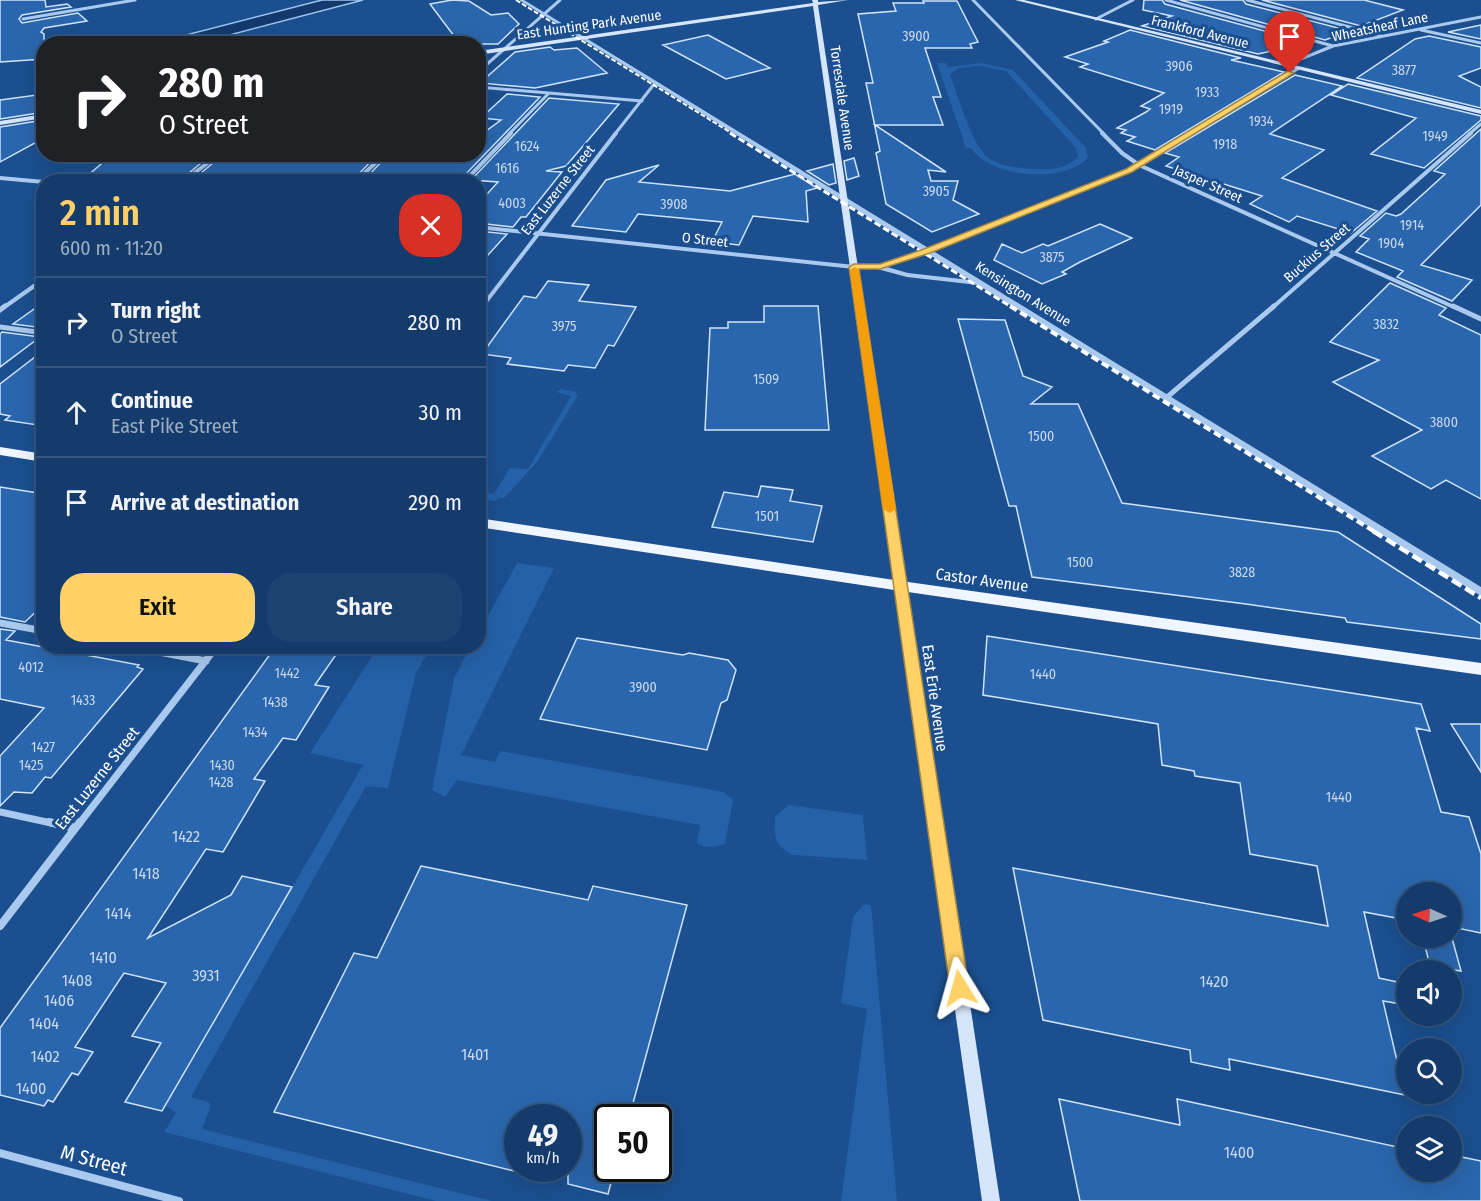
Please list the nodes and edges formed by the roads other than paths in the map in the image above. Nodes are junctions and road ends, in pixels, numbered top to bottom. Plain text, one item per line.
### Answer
1 (135, 0) edge
2 (521, 0) edge
3 (560, 0) edge
4 (845, 0) edge
5 (973, 0) edge
6 (1018, 0) edge
7 (1133, 0) edge
8 (1166, 0) edge
9 (1247, 0) edge
10 (815, 2) edge
11 (544, 14) junction
12 (1481, 17) edge
13 (23, 19) dead end
14 (1096, 19) junction
15 (1417, 29) junction
16 (1383, 36) junction
17 (583, 38) junction
18 (1481, 43) edge
19 (1334, 46) junction
20 (504, 49) junction
21 (486, 52) edge
22 (486, 65) edge
23 (1286, 65) junction
24 (1299, 68) junction
25 (655, 83) junction
26 (486, 88) edge
27 (549, 93) junction
28 (642, 101) junction
29 (1481, 112) edge
30 (36, 117) edge
31 (0, 123) edge
32 (1481, 124) edge
33 (486, 159) edge
34 (209, 162) edge
35 (376, 162) edge
36 (483, 162) edge
37 (1139, 165) junction
38 (193, 174) edge
39 (364, 174) edge
40 (472, 174) edge
41 (0, 178) edge
42 (36, 181) edge
43 (844, 200) junction
44 (486, 228) edge
45 (539, 233) junction
46 (927, 251) junction
47 (1337, 253) junction
48 (854, 267) junction
49 (880, 267) junction
50 (980, 284) junction
51 (36, 285) edge
52 (486, 300) edge
53 (0, 310) edge
54 (1481, 319) edge
55 (0, 327) edge
56 (36, 332) edge
57 (1166, 398) junction
58 (0, 451) edge
59 (36, 457) edge
60 (486, 523) edge
61 (901, 586) junction
62 (1481, 592) edge
63 (0, 623) edge
64 (36, 630) edge
65 (170, 654) edge
66 (211, 654) edge
67 (206, 661) junction
68 (1481, 669) edge
69 (0, 812) edge
70 (75, 828) junction
71 (0, 926) edge
72 (0, 1154) edge
73 (179, 1201) edge
74 (991, 1201) edge

1 - 13 street
2 - 11 street, Kensington Avenue
3 - 11 street
4 - 10 main road, East Hunting Park Avenue
5 - 37 street, Jasper Street
6 - 14 main road, Frankford Avenue
7 - 14 street
8 - 19 street
9 - 16 street
10 - 17 main road, East Hunting Park Avenue
10 - 43 main road, Torresdale Avenue
11 - 17 street, Kensington Avenue
11 - 20 street
12 - 15 street, Wheatsheaf Lane
14 - 23 main road, Frankford Avenue
15 - 16 street, Wheatsheaf Lane
15 - 18 street
16 - 19 street, Wheatsheaf Lane
17 - 20 main road, East Hunting Park Avenue
17 - 25 street, Kensington Avenue
19 - 23 street, Wheatsheaf Lane
20 - 21 main road, East Hunting Park Avenue
20 - 22 street
23 - 24 main road, Frankford Avenue
24 - 29 main road, Frankford Avenue
24 - 37 street, O Street
25 - 28 street, East Luzerne Street
25 - 43 street, Kensington Avenue
26 - 27 street
27 - 28 street
27 - 33 street
28 - 45 street, East Luzerne Street
30 - 31 main road
32 - 47 street, Buckius Street
34 - 38 street
35 - 39 street
36 - 40 street
37 - 46 street, O Street
37 - 47 street, Jasper Street
41 - 42 street
43 - 46 street, Kensington Avenue
43 - 48 main road, East Erie Avenue
44 - 45 street, O Street
45 - 48 street, O Street
45 - 52 street, East Luzerne Street
46 - 49 street, O Street
46 - 50 street, Kensington Avenue
47 - 54 street, Jasper Street
47 - 57 street, Buckius Street
48 - 49 street, O Street
48 - 61 main road, East Erie Avenue
49 - 50 street
50 - 57 street, Kensington Avenue
51 - 53 street
55 - 56 street
57 - 62 street, Kensington Avenue
58 - 59 main road
60 - 61 main road, Castor Avenue
61 - 68 main road, Castor Avenue
61 - 74 main road, East Erie Avenue
63 - 64 street
65 - 67 street
66 - 67 street, East Luzerne Street
67 - 70 street, East Luzerne Street
69 - 70 street
70 - 71 street, East Luzerne Street
72 - 73 street, M Street

